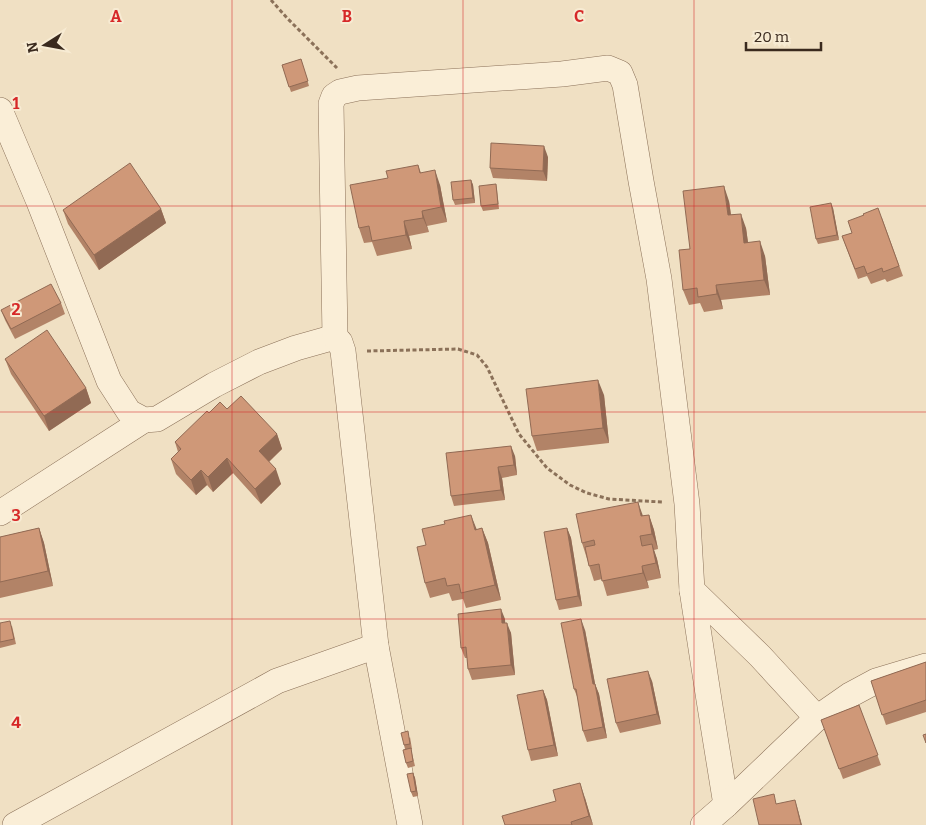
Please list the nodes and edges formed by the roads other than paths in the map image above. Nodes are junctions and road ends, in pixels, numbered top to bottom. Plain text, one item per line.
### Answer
1 (0, 110) edge
2 (339, 344) junction
3 (144, 420) junction
4 (0, 513) edge
5 (692, 590) junction
6 (376, 646) junction
7 (926, 666) edge
8 (817, 718) junction
9 (713, 818) edge
10 (16, 825) edge
11 (410, 825) edge

1 - 3 street
2 - 3 street
2 - 5 street
2 - 6 street
3 - 4 street
5 - 8 street
5 - 9 street
6 - 10 street
6 - 11 street
7 - 8 street
8 - 9 street

